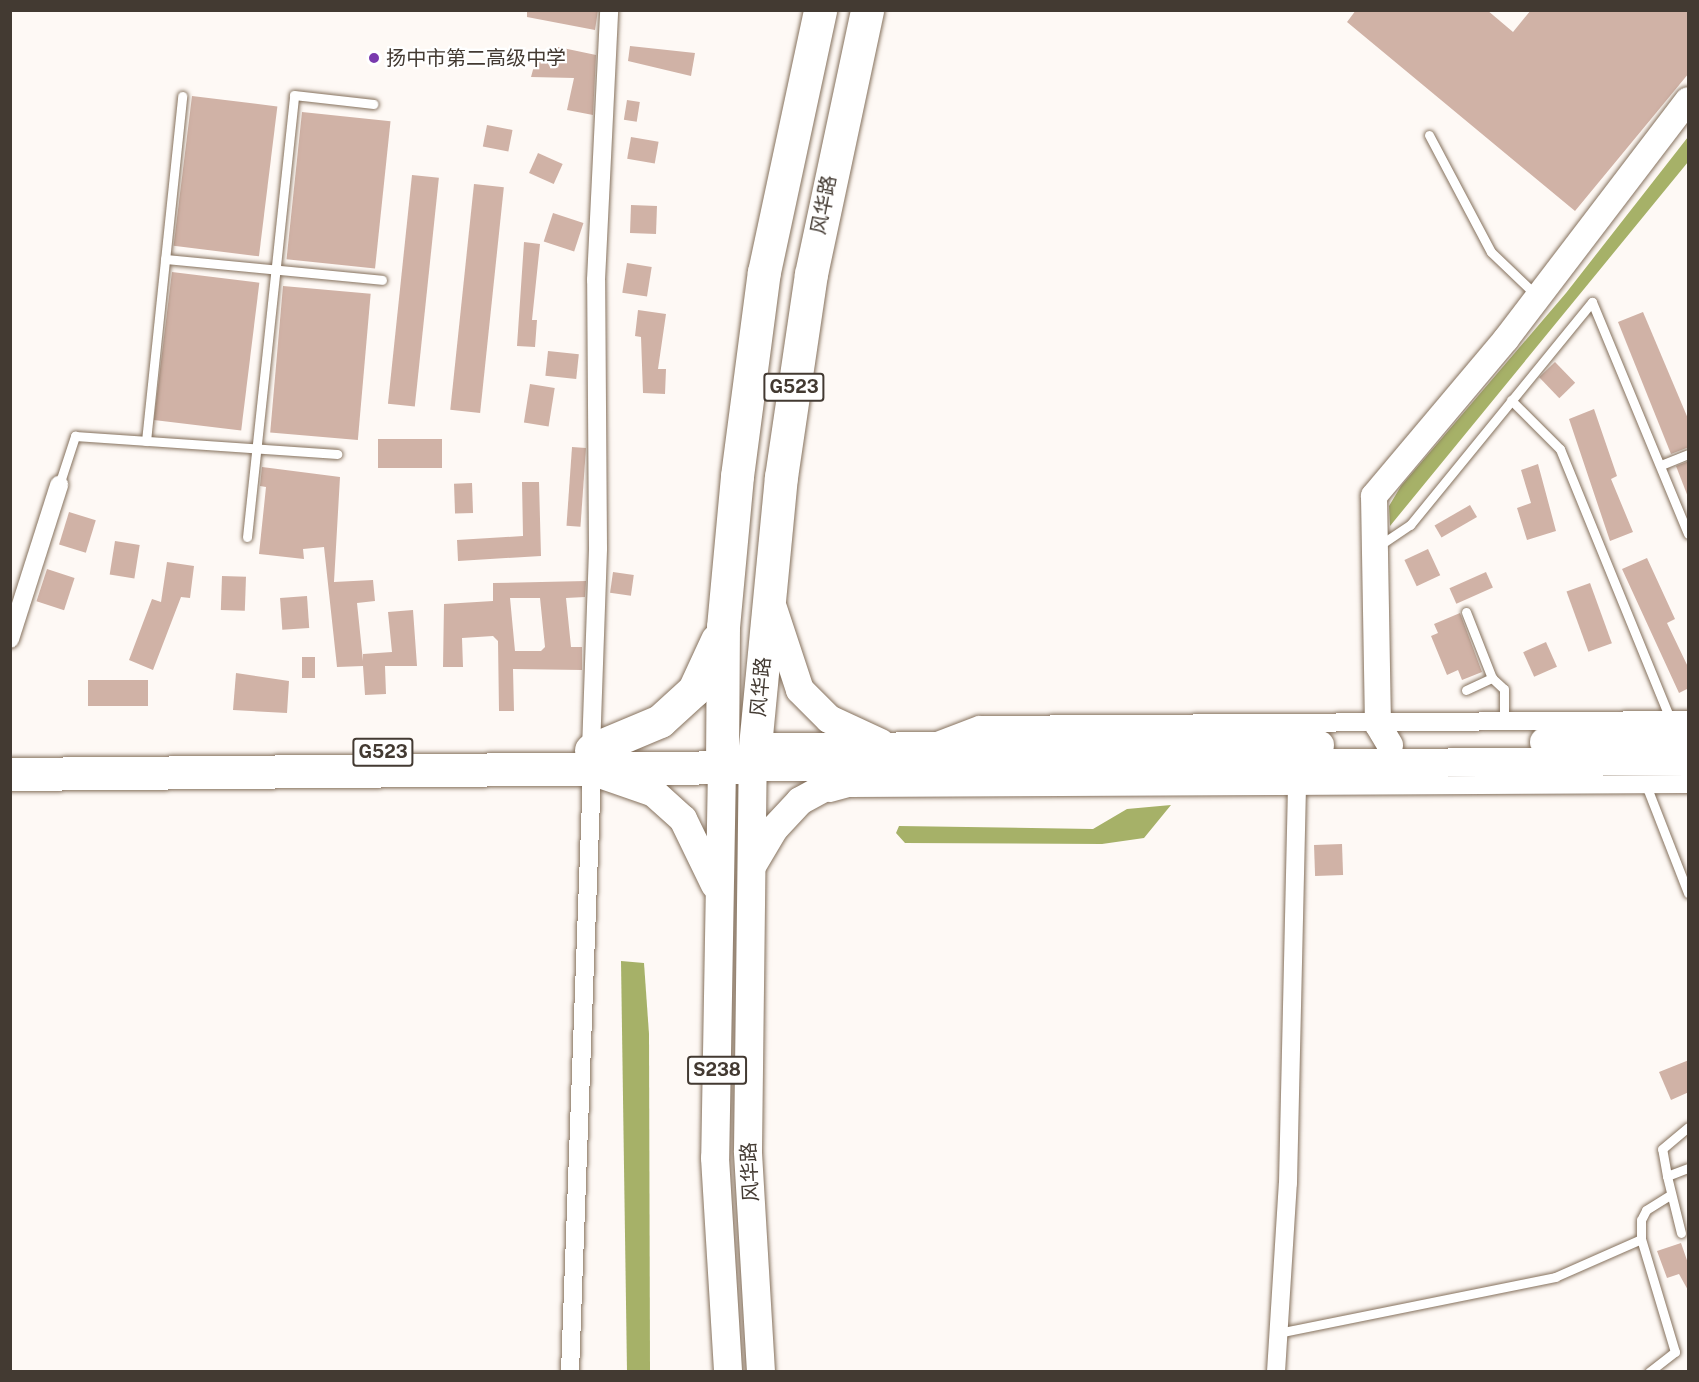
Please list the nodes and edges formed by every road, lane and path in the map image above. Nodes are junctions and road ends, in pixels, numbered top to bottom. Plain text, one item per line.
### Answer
1 (609, 10) edge
2 (820, 10) edge
3 (867, 10) edge
4 (182, 96) dead end
5 (1689, 100) edge
6 (373, 104) dead end
7 (1429, 135) dead end
8 (165, 259) junction
9 (276, 270) junction
10 (382, 280) dead end
11 (1538, 297) junction
12 (1511, 400) junction
13 (146, 441) junction
14 (256, 449) junction
15 (337, 454) dead end
16 (1689, 454) edge
17 (1661, 465) junction
18 (59, 485) joint
19 (1689, 534) edge
20 (247, 537) dead end
21 (1373, 549) junction
22 (769, 594) junction
23 (1466, 612) dead end
24 (723, 627) junction
25 (10, 639) edge
26 (1492, 678) junction
27 (1466, 690) dead end
28 (1504, 723) junction
29 (888, 747) junction
30 (1685, 751) edge
31 (1388, 754) junction
32 (10, 755) edge
33 (737, 757) junction
34 (592, 761) junction
35 (861, 767) junction
36 (10, 774) edge
37 (1297, 784) junction
38 (1646, 785) junction
39 (800, 801) junction
40 (750, 871) junction
41 (1689, 893) edge
42 (720, 897) junction
43 (1689, 1127) edge
44 (1689, 1167) edge
45 (1667, 1176) junction
46 (1668, 1196) junction
47 (1681, 1233) dead end
48 (1641, 1239) junction
49 (1278, 1333) junction
50 (570, 1371) edge
51 (728, 1371) edge
52 (761, 1371) edge
53 (1276, 1371) edge
54 (1649, 1371) edge

1 - 34 street
2 - 24 highway, 风华路 / G523
3 - 22 highway, 风华路 / G523
4 - 8 lane
5 - 11 street
6 - 9 lane
7 - 11 lane
8 - 9 lane
8 - 13 lane
9 - 10 lane
9 - 14 lane
11 - 21 street
12 - 17 lane
12 - 21 lane
12 - 30 lane
13 - 14 lane
13 - 18 lane
14 - 15 lane
14 - 20 lane
16 - 17 lane
17 - 19 lane
18 - 25 street
21 - 31 street
22 - 29 main road
22 - 33 highway, 风华路 / G523
23 - 26 lane
24 - 33 highway, 风华路 / G523
24 - 34 highway
26 - 27 lane
26 - 28 lane
28 - 30 street
28 - 31 street
29 - 31 main road
29 - 33 main road
30 - 31 main road
30 - 38 street
31 - 35 main road
31 - 37 street
31 - 38 street
32 - 34 highway, G523
33 - 34 highway, G523
33 - 35 main road
33 - 40 main road, 风华路 / S238
33 - 42 main road, 风华路 / S238
34 - 36 highway, G523
34 - 42 main road
34 - 50 street
35 - 39 main road
37 - 39 street
37 - 49 street
38 - 41 lane
39 - 40 main road
40 - 52 main road, 风华路 / S238
42 - 51 main road, 风华路 / S238
43 - 45 lane
44 - 45 lane
45 - 46 lane
46 - 47 lane
46 - 48 lane
48 - 49 lane
48 - 54 lane
49 - 53 street

